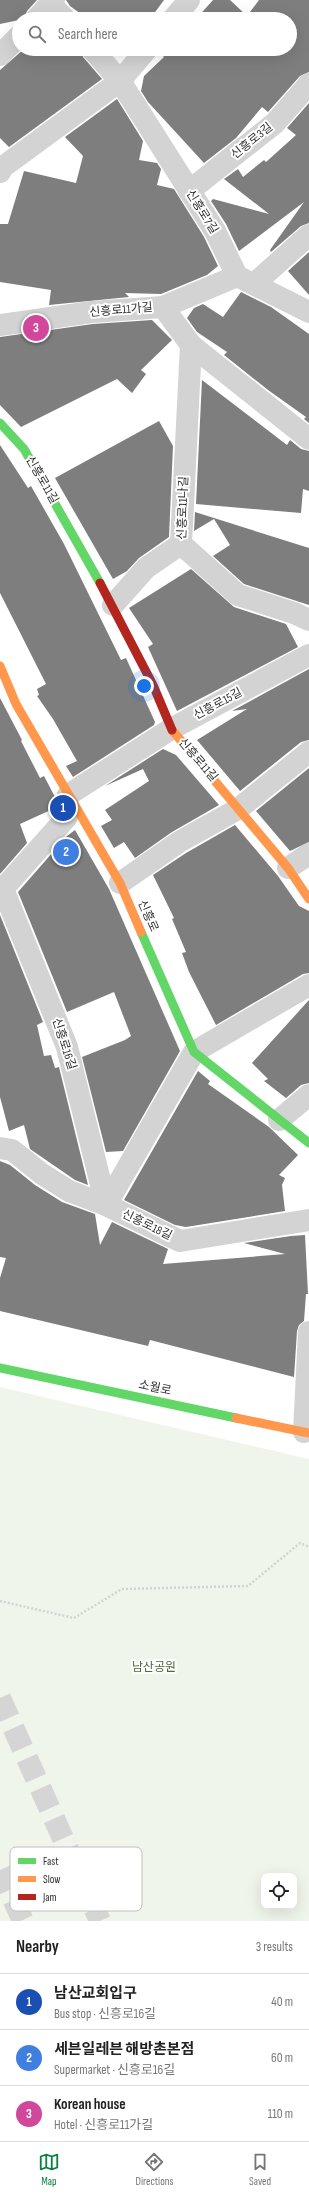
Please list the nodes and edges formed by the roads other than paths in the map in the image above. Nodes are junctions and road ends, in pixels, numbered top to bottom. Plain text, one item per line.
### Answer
1 (189, 0) edge
2 (179, 12) edge
3 (12, 43) edge
4 (0, 55) edge
5 (98, 56) edge
6 (141, 56) edge
7 (120, 81) junction
8 (309, 84) edge
9 (1, 168) edge
10 (189, 191) junction
11 (309, 235) edge
12 (245, 280) junction
13 (163, 306) junction
14 (309, 312) edge
15 (0, 325) edge
16 (191, 345) junction
17 (0, 423) edge
18 (309, 439) edge
19 (180, 544) junction
20 (113, 604) junction
21 (309, 620) edge
22 (309, 655) edge
23 (0, 666) edge
24 (171, 729) junction
25 (309, 752) edge
26 (68, 795) junction
27 (238, 809) junction
28 (309, 854) edge
29 (288, 868) junction
30 (120, 883) junction
31 (2, 889) edge
32 (309, 899) edge
33 (309, 985) edge
34 (194, 1052) junction
35 (309, 1095) edge
36 (279, 1120) junction
37 (309, 1143) edge
38 (0, 1148) edge
39 (106, 1205) junction
40 (309, 1220) edge
41 (309, 1332) edge
42 (0, 1368) edge
43 (307, 1432) edge

1 - 2 street
3 - 4 street
5 - 7 street, 신흥로7길
6 - 7 street
7 - 9 street
7 - 10 street, 신흥로7길
8 - 10 street, 신흥로3길
10 - 12 street, 신흥로7길
11 - 12 street, 신흥로11가길
12 - 13 street, 신흥로11가길
12 - 14 street
13 - 15 street, 신흥로11가길
13 - 16 street
16 - 18 street
16 - 19 street, 신흥로11나길
17 - 20 street, 신흥로11길
19 - 20 street
19 - 21 street, 신흥로11나길
20 - 24 street, 신흥로11길
22 - 24 street, 신흥로15길
23 - 26 street, 신흥로
24 - 26 street, 신흥로15길
24 - 27 street, 신흥로11길
25 - 27 street
26 - 30 street, 신흥로
26 - 31 street, 신흥로16길
27 - 29 street, 신흥로11길
27 - 30 street
28 - 29 street
29 - 32 street, 신흥로11길
30 - 34 street, 신흥로
31 - 39 street, 신흥로16길
33 - 34 street
34 - 36 street, 신흥로
34 - 39 street
35 - 36 street
36 - 37 street, 신흥로
38 - 39 street, 신흥로18길
39 - 40 street, 신흥로18길
41 - 43 street
42 - 43 street, 소월로

